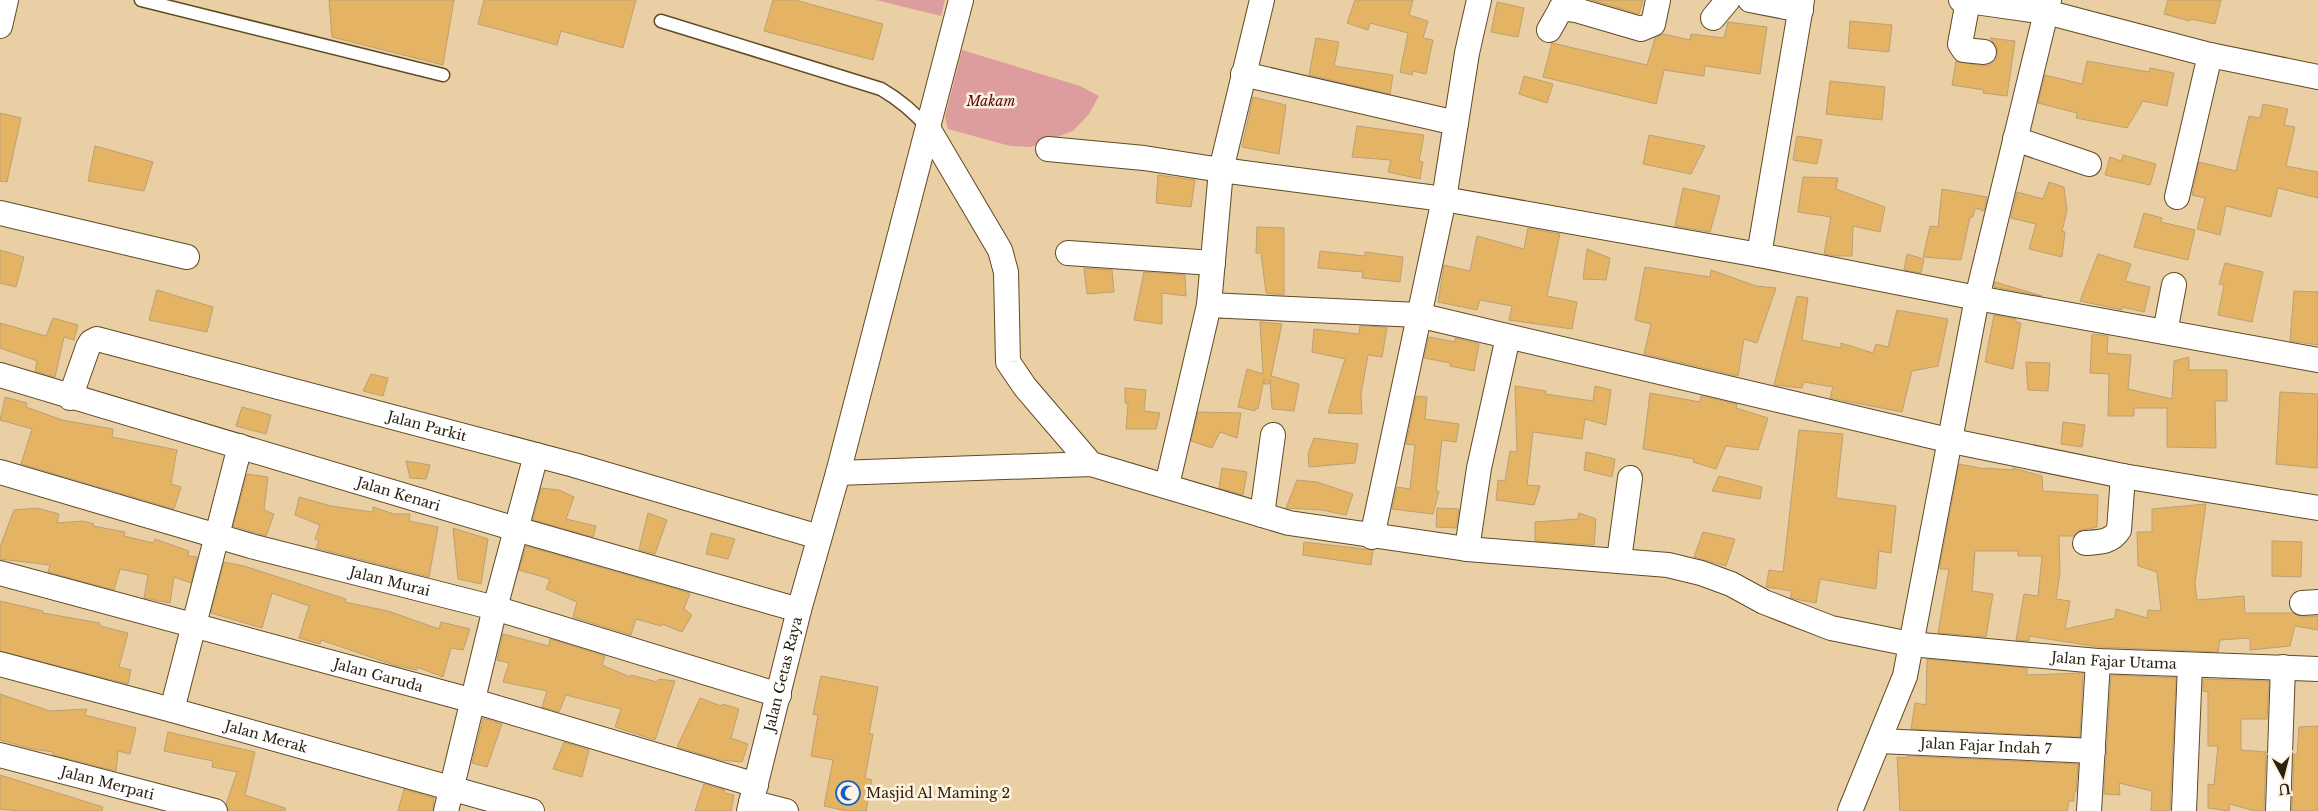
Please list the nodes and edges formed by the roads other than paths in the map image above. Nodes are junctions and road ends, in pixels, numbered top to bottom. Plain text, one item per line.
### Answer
1 (6, 0) edge
2 (141, 0) edge
3 (961, 0) edge
4 (1262, 0) edge
5 (1480, 0) edge
6 (1658, 0) edge
7 (1728, 0) edge
8 (1750, 0) edge
9 (1964, 1) edge
10 (1564, 4) edge
11 (1802, 5) edge
12 (2048, 6) edge
13 (1713, 18) dead end
14 (661, 22) dead end
15 (0, 26) edge
16 (1549, 30) dead end
17 (1984, 52) dead end
18 (2210, 55) junction
19 (1244, 74) junction
20 (444, 75) dead end
21 (2318, 77) edge
22 (1456, 123) junction
23 (928, 128) junction
24 (2015, 139) junction
25 (1048, 149) dead end
26 (2090, 164) dead end
27 (1221, 170) junction
28 (2177, 197) dead end
29 (1444, 199) junction
30 (0, 213) edge
31 (1068, 252) dead end
32 (1759, 255) junction
33 (187, 257) dead end
34 (1213, 262) junction
35 (2174, 285) dead end
36 (1978, 298) junction
37 (1209, 306) junction
38 (1418, 315) junction
39 (2165, 332) junction
40 (1508, 337) junction
41 (2318, 360) edge
42 (0, 376) edge
43 (70, 398) junction
44 (1274, 435) dead end
45 (1952, 441) junction
46 (240, 446) junction
47 (536, 455) junction
48 (1091, 464) junction
49 (0, 472) edge
50 (838, 473) junction
51 (2124, 476) junction
52 (1630, 478) dead end
53 (1168, 485) junction
54 (2318, 508) edge
55 (1262, 515) junction
56 (516, 529) junction
57 (217, 535) junction
58 (819, 537) junction
59 (1372, 537) junction
60 (2085, 542) dead end
61 (1467, 549) junction
62 (1619, 560) junction
63 (0, 574) edge
64 (495, 608) junction
65 (799, 610) junction
66 (193, 624) junction
67 (1910, 644) junction
68 (2098, 662) junction
69 (0, 664) edge
70 (2190, 665) junction
71 (2283, 667) junction
72 (2318, 670) edge
73 (778, 695) junction
74 (474, 700) junction
75 (172, 710) junction
76 (1880, 741) junction
77 (2093, 751) junction
78 (0, 755) edge
79 (452, 788) junction
80 (752, 799) edge
81 (143, 802) edge
82 (214, 811) edge
83 (446, 811) edge
84 (532, 811) edge
85 (786, 811) edge
86 (1850, 811) edge
87 (2089, 811) edge
88 (2184, 811) edge
89 (2278, 811) edge

1 - 15 street
2 - 20 lane
3 - 23 street, Jalan Getas Raya
4 - 19 street
5 - 22 street
6 - 10 street
7 - 13 street
8 - 11 street
9 - 12 street
9 - 17 street
10 - 16 street
11 - 32 street
12 - 18 street
12 - 24 street
14 - 23 lane
18 - 21 street
18 - 28 street
19 - 22 street
19 - 27 street
22 - 29 street
23 - 48 street
23 - 50 street, Jalan Getas Raya
24 - 26 street
24 - 36 street
25 - 27 street
27 - 29 street
27 - 34 street
29 - 32 street
29 - 38 street
30 - 33 street
31 - 34 street
32 - 36 street
34 - 37 street
35 - 39 street
36 - 39 street
36 - 45 street
37 - 38 street
37 - 53 street
38 - 40 street
38 - 59 street
39 - 41 street
40 - 45 street
40 - 61 street
42 - 43 street, Jalan Kenari
43 - 46 street, Jalan Kenari
43 - 47 street, Jalan Parkit
44 - 55 street
45 - 51 street
45 - 67 street
46 - 56 street, Jalan Kenari
46 - 57 street
47 - 56 street
47 - 58 street, Jalan Parkit
48 - 50 street, Jalan Fajar Utama
48 - 53 street, Jalan Fajar Utama
49 - 57 street, Jalan Murai
50 - 58 street, Jalan Getas Raya
51 - 54 street
51 - 60 street
52 - 62 street
53 - 55 street, Jalan Fajar Utama
55 - 59 street, Jalan Fajar Utama
56 - 64 street
56 - 65 street, Jalan Kenari
57 - 64 street, Jalan Murai
57 - 66 street
58 - 65 street, Jalan Getas Raya
59 - 61 street, Jalan Fajar Utama
61 - 62 street, Jalan Fajar Utama
62 - 67 street, Jalan Fajar Utama
63 - 66 street, Jalan Garuda
64 - 73 street, Jalan Murai
64 - 74 street
65 - 73 street, Jalan Getas Raya
66 - 74 street, Jalan Garuda
66 - 75 street
67 - 68 street, Jalan Fajar Utama
67 - 76 street
68 - 70 street, Jalan Fajar Utama
68 - 77 street
69 - 75 street, Jalan Merak
70 - 71 street, Jalan Fajar Utama
70 - 88 street
71 - 72 street, Jalan Fajar Utama
71 - 89 street
73 - 80 street, Jalan Getas Raya
74 - 79 street
74 - 80 street, Jalan Garuda
75 - 79 street, Jalan Merak
76 - 77 street, Jalan Fajar Indah 7
76 - 86 street
77 - 87 street
78 - 81 street, Jalan Merpati
79 - 83 street
79 - 84 street, Jalan Merak
80 - 85 street, Jalan Garuda
81 - 82 street, Jalan Merpati

